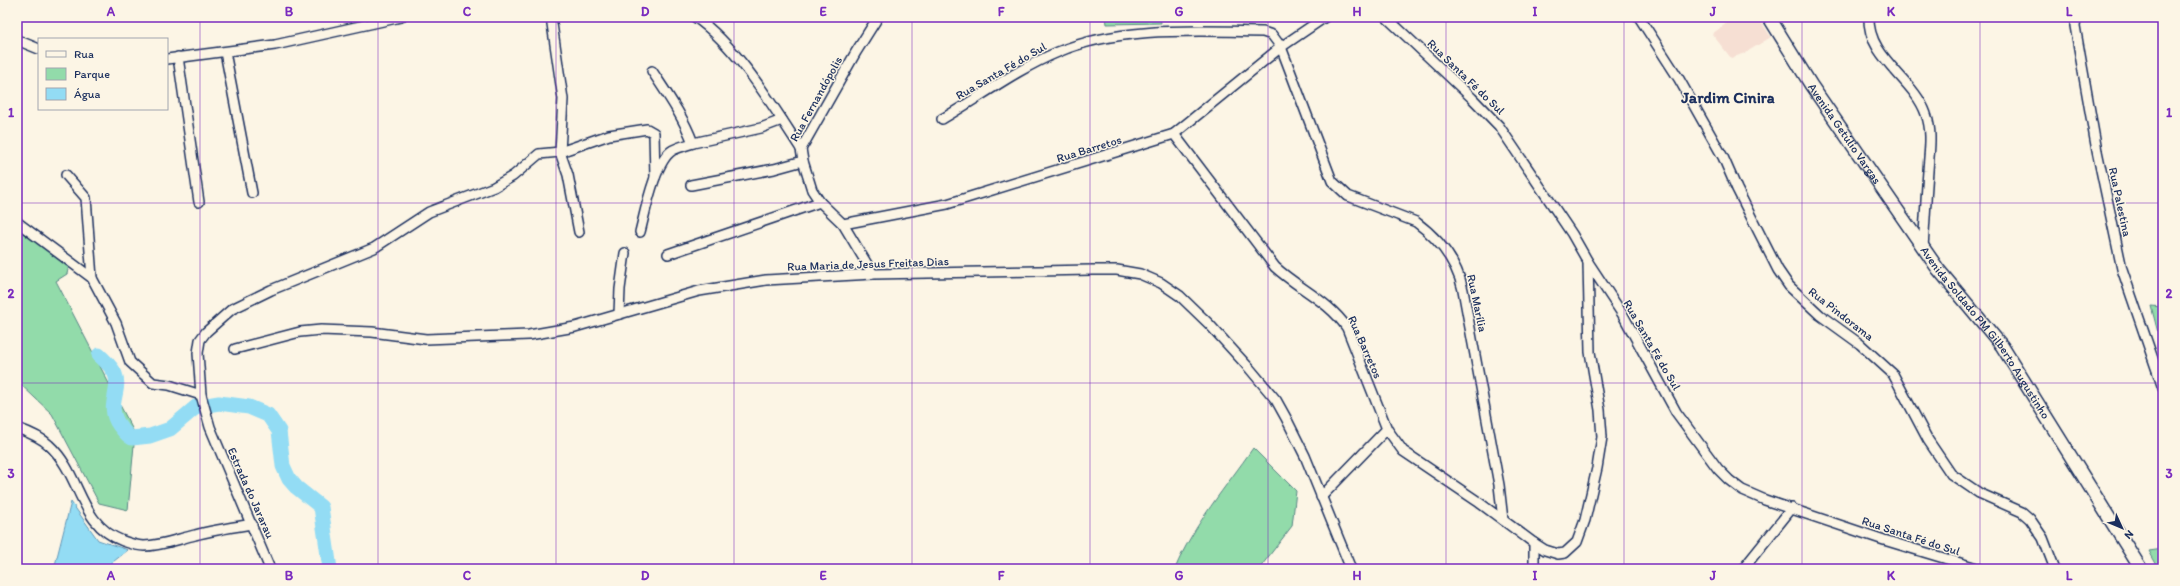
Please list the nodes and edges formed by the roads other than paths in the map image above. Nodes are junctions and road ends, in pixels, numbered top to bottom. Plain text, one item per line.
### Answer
1 (401, 17) edge
2 (551, 17) edge
3 (695, 17) edge
4 (878, 17) edge
5 (1325, 17) edge
6 (1386, 17) edge
7 (1639, 17) edge
8 (1769, 17) edge
9 (1869, 17) edge
10 (2076, 17) edge
11 (17, 40) edge
12 (1282, 47) junction
13 (38, 49) edge
14 (225, 52) junction
15 (178, 57) junction
16 (168, 59) edge
17 (652, 71) dead end
18 (942, 118) dead end
19 (782, 120) junction
20 (1174, 134) junction
21 (693, 143) junction
22 (801, 149) junction
23 (560, 152) junction
24 (802, 161) junction
25 (66, 175) dead end
26 (655, 177) junction
27 (690, 185) dead end
28 (252, 193) dead end
29 (199, 202) dead end
30 (820, 202) junction
31 (17, 222) edge
32 (843, 224) junction
33 (579, 232) dead end
34 (640, 232) dead end
35 (1923, 247) junction
36 (625, 253) dead end
37 (668, 254) dead end
38 (1588, 262) junction
39 (873, 274) junction
40 (92, 278) junction
41 (619, 314) junction
42 (235, 349) dead end
43 (2163, 388) edge
44 (202, 399) junction
45 (17, 428) edge
46 (1387, 429) junction
47 (1321, 496) junction
48 (1792, 508) junction
49 (1503, 520) junction
50 (252, 524) junction
51 (1534, 543) junction
52 (270, 569) edge
53 (1351, 569) edge
54 (1534, 569) edge
55 (1743, 569) edge
56 (1980, 569) edge
57 (2055, 569) edge
58 (2141, 569) edge

1 - 14 street
2 - 23 street
3 - 19 street
4 - 22 street, Rua Fernandópolis
5 - 12 street
6 - 38 street, Rua Santa Fé do Sul
7 - 57 street, Rua Pindorama
8 - 35 street, Avenida Getúlio Vargas
9 - 35 street, Avenida Soldado PM Gilberto Augustinho
10 - 43 street, Rua Palestina
11 - 13 street
12 - 18 street, Rua Santa Fé do Sul
12 - 20 street
12 - 49 street, Rua Marília
14 - 15 street
14 - 28 street
15 - 16 street
15 - 29 street
17 - 21 street
19 - 21 street
19 - 22 street
20 - 32 street, Rua Barretos
20 - 46 street, Rua Barretos
21 - 26 street
22 - 24 street, Rua Fernandópolis
23 - 26 street, Estrada do Jararau
23 - 33 street
23 - 44 street, Estrada do Jararau
24 - 27 street
24 - 30 street, Rua Fernandópolis
25 - 40 street
26 - 34 street
30 - 32 street, Rua Fernandópolis
30 - 37 street
31 - 40 street
32 - 39 street, Rua Fernandópolis
35 - 58 street, Avenida Soldado PM Gilberto Augustinho
36 - 41 street
38 - 48 street, Rua Santa Fé do Sul
38 - 51 street, Rua Barretos
39 - 41 street, Rua Maria de Jesus Freitas Dias
39 - 47 street, Rua Maria de Jesus Freitas Dias
40 - 44 street
41 - 42 street, Rua Maria de Jesus Freitas Dias
44 - 50 street, Estrada do Jararau
45 - 50 street
46 - 47 street
46 - 49 street, Rua Barretos
47 - 53 street, Rua Maria de Jesus Freitas Dias
48 - 55 street
48 - 56 street, Rua Santa Fé do Sul
49 - 51 street, Rua Barretos
50 - 52 street, Estrada do Jararau
51 - 54 street

